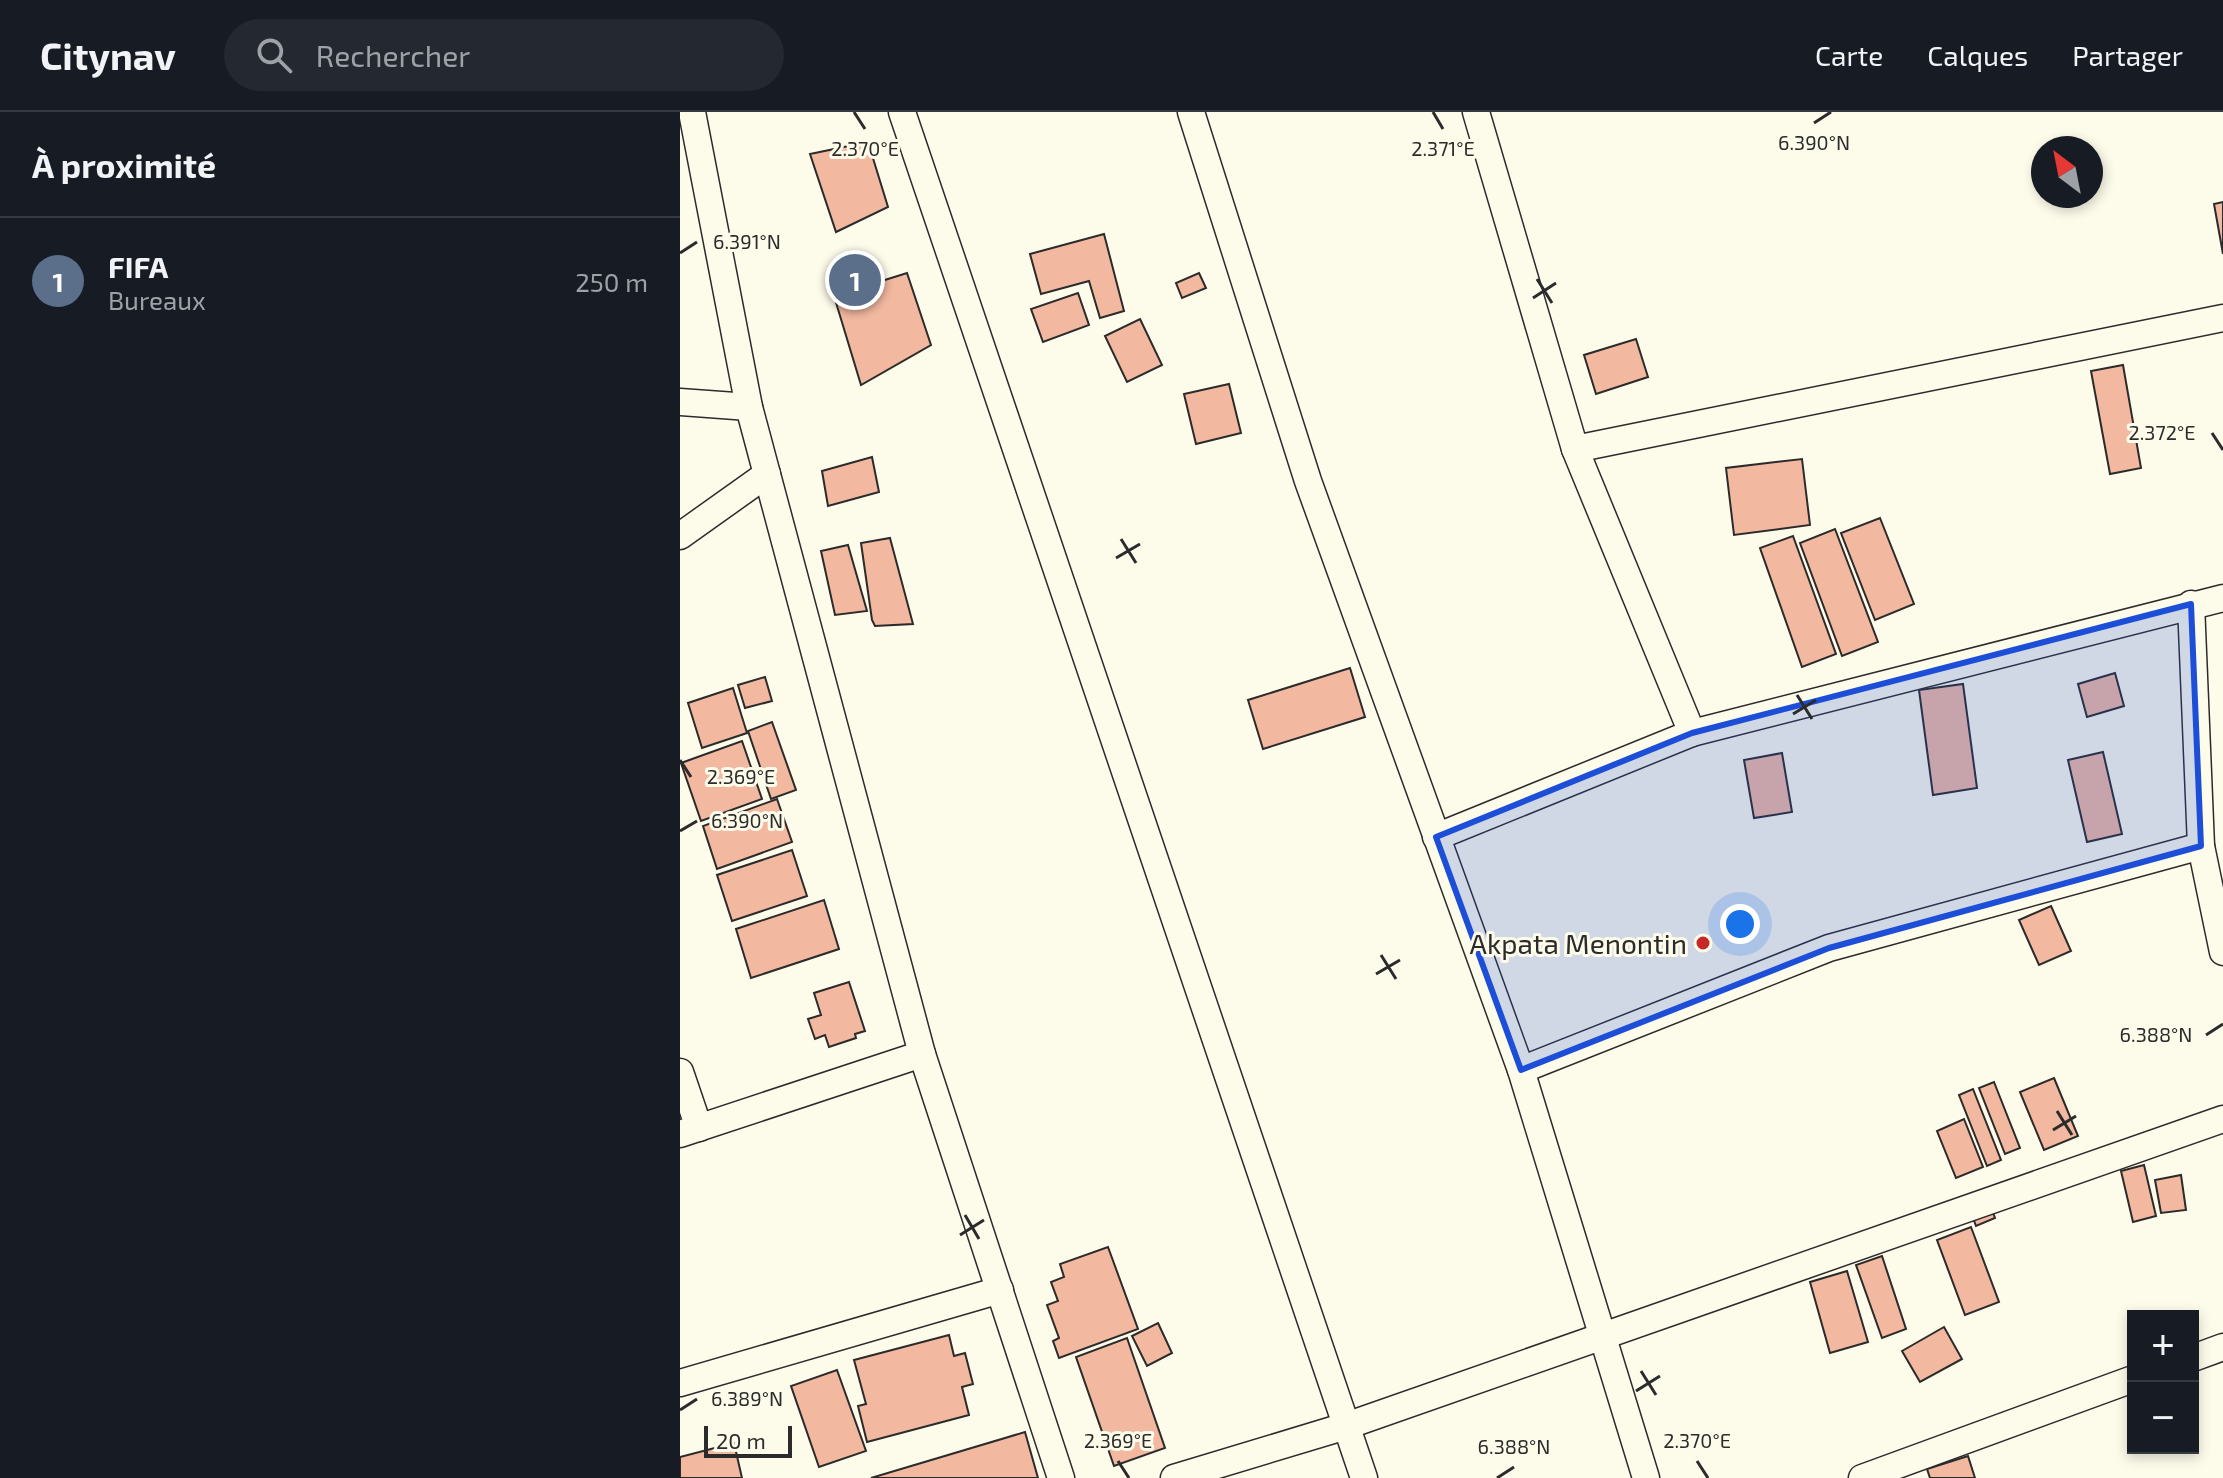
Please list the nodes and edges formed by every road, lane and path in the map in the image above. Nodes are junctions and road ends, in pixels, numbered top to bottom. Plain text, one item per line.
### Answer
1 (692, 112) edge
2 (902, 112) edge
3 (1191, 112) edge
4 (1476, 112) edge
5 (2223, 318) edge
6 (680, 402) edge
7 (749, 407) junction
8 (1575, 449) junction
9 (767, 474) junction
10 (680, 536) edge
11 (2223, 598) edge
12 (2191, 604) junction
13 (1692, 733) junction
14 (1436, 837) junction
15 (2201, 846) junction
16 (2223, 952) edge
17 (922, 1054) junction
18 (1521, 1070) junction
19 (680, 1072) edge
20 (2223, 1119) edge
21 (689, 1131) edge
22 (1000, 1290) junction
23 (1602, 1337) junction
24 (2223, 1347) edge
25 (2199, 1356) edge
26 (2127, 1381) edge
27 (680, 1383) edge
28 (1346, 1426) junction
29 (1061, 1478) edge
30 (1174, 1478) edge
31 (1364, 1478) edge
32 (1646, 1478) edge
33 (1862, 1478) edge

1 - 7 street
2 - 28 street
3 - 14 street
4 - 8 street
5 - 8 street
6 - 7 street
7 - 9 street
8 - 13 street
9 - 10 street
9 - 17 street
11 - 12 street
12 - 13 street
12 - 15 street
13 - 14 street
14 - 18 street
15 - 16 street
15 - 18 street
17 - 21 street
17 - 22 street
18 - 23 street
19 - 21 street
20 - 23 street
22 - 27 street
22 - 29 street
23 - 28 street
23 - 32 street
24 - 25 street
26 - 33 street
28 - 30 street
28 - 31 street

